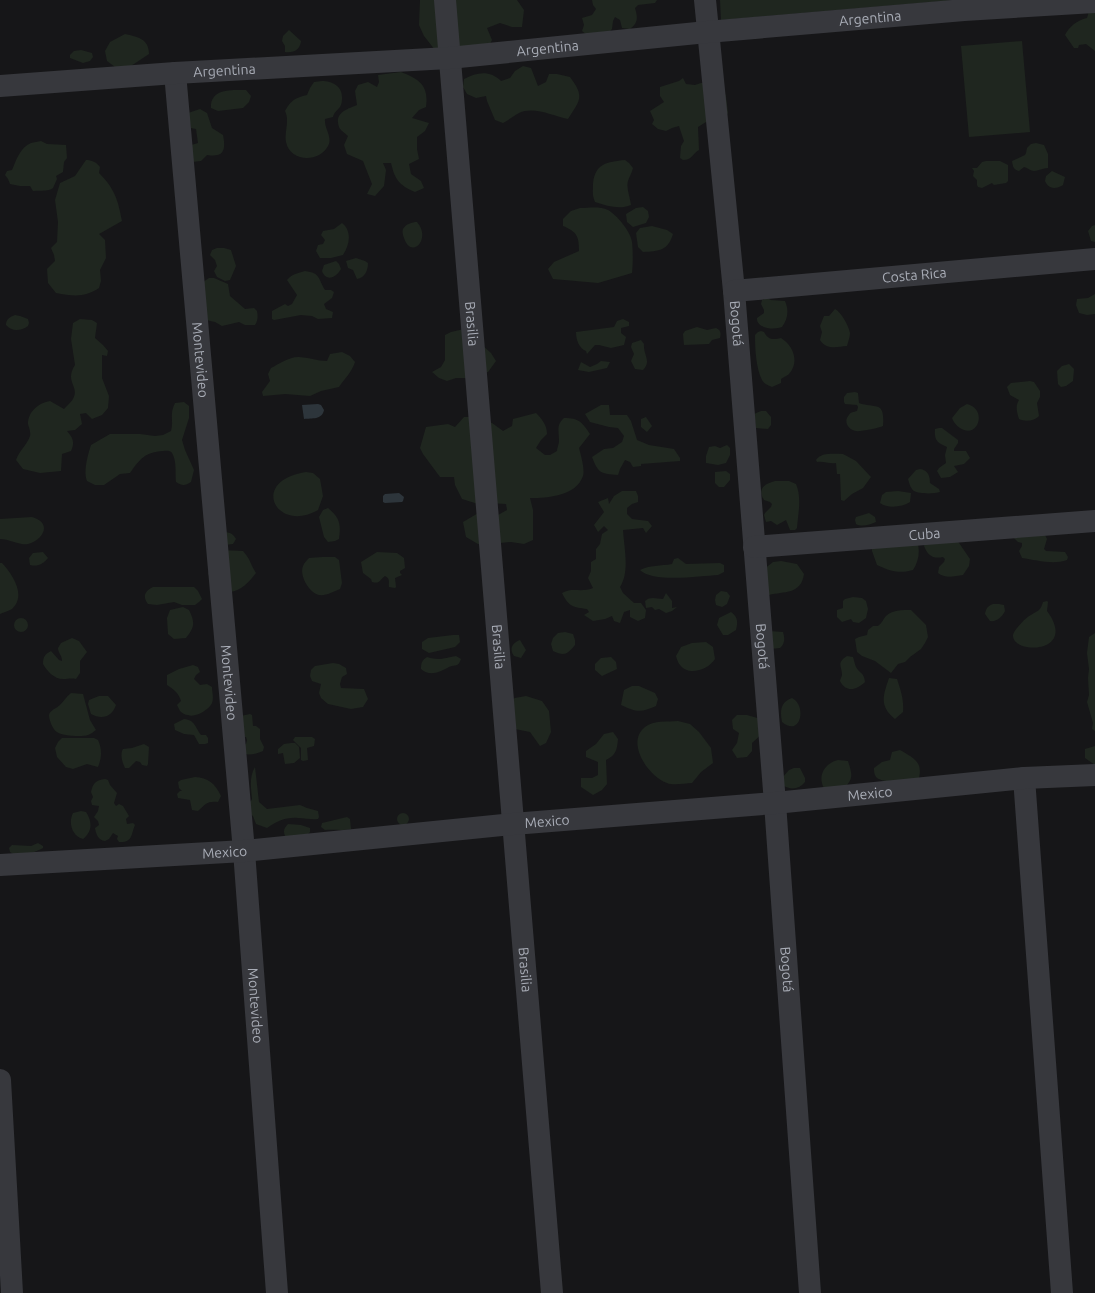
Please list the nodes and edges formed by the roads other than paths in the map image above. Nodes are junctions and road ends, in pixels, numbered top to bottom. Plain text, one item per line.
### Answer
1 (445, 0) edge
2 (705, 0) edge
3 (1095, 2) edge
4 (964, 5) edge
5 (707, 32) junction
6 (449, 58) junction
7 (175, 73) junction
8 (0, 86) edge
9 (1095, 259) edge
10 (734, 291) junction
11 (1095, 521) edge
12 (754, 548) junction
13 (1095, 775) edge
14 (1024, 778) junction
15 (775, 803) junction
16 (512, 824) junction
17 (244, 850) junction
18 (0, 865) edge
19 (0, 1080) edge
20 (12, 1293) edge
21 (277, 1293) edge
22 (552, 1293) edge
23 (810, 1293) edge
24 (1062, 1293) edge

1 - 6 street, Brasilia
2 - 5 street, Bogotá
3 - 4 street, Argentina
4 - 5 street, Argentina
5 - 6 street, Argentina
5 - 10 street, Bogotá
6 - 7 street, Argentina
6 - 16 street, Brasilia
7 - 8 street, Argentina
7 - 17 street, Montevideo
9 - 10 street, Costa Rica
10 - 12 street, Bogotá
11 - 12 street, Cuba
12 - 15 street, Bogotá
13 - 14 street, Mexico
14 - 15 street, Mexico
14 - 24 street
15 - 16 street, Mexico
15 - 23 street, Bogotá
16 - 17 street, Mexico
16 - 22 street, Brasilia
17 - 18 street, Mexico
17 - 21 street, Montevideo
19 - 20 street

